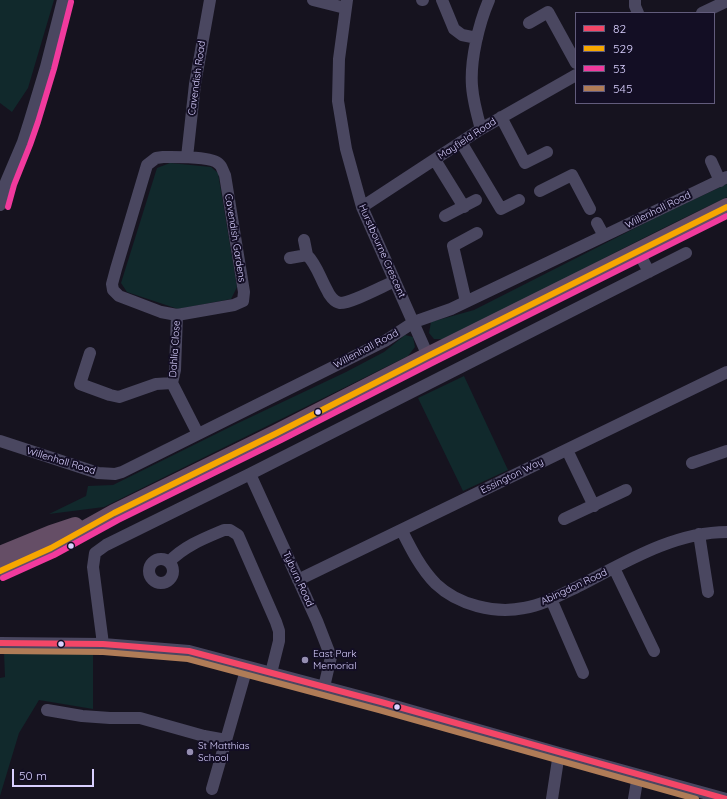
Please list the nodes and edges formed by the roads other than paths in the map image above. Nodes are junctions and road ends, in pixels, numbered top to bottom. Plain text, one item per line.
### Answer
1 (63, 0) edge
2 (210, 0) edge
3 (313, 0) edge
4 (442, 0) edge
5 (489, 0) edge
6 (635, 0) edge
7 (727, 1) edge
8 (346, 4) edge
9 (638, 12) edge
10 (704, 12) edge
11 (529, 23) dead end
12 (477, 38) junction
13 (575, 61) edge
14 (575, 76) edge
15 (501, 117) junction
16 (481, 129) junction
17 (460, 142) junction
18 (547, 152) dead end
19 (187, 157) junction
20 (434, 160) junction
21 (711, 161) dead end
22 (723, 179) edge
23 (3, 182) edge
24 (540, 191) dead end
25 (476, 200) dead end
26 (519, 200) dead end
27 (0, 204) edge
28 (362, 207) junction
29 (464, 207) junction
30 (727, 207) edge
31 (590, 208) dead end
32 (445, 216) dead end
33 (597, 223) dead end
34 (477, 233) dead end
35 (604, 236) junction
36 (304, 240) dead end
37 (638, 251) junction
38 (686, 253) dead end
39 (307, 255) junction
40 (290, 258) dead end
41 (649, 272) junction
42 (395, 281) junction
43 (466, 302) junction
44 (177, 315) junction
45 (414, 322) junction
46 (90, 353) dead end
47 (428, 356) junction
48 (727, 372) edge
49 (172, 383) junction
50 (198, 434) junction
51 (0, 441) edge
52 (567, 450) junction
53 (727, 451) edge
54 (692, 463) dead end
55 (250, 474) junction
56 (626, 490) dead end
57 (594, 506) junction
58 (114, 513) junction
59 (564, 520) dead end
60 (402, 530) junction
61 (727, 532) edge
62 (699, 534) junction
63 (0, 555) edge
64 (169, 562) dead end
65 (614, 568) junction
66 (0, 571) edge
67 (298, 580) junction
68 (708, 592) dead end
69 (551, 599) junction
70 (0, 643) edge
71 (103, 644) junction
72 (654, 652) dead end
73 (247, 667) junction
74 (271, 673) junction
75 (583, 673) dead end
76 (324, 687) junction
77 (46, 710) dead end
78 (226, 740) junction
79 (559, 753) junction
80 (638, 775) junction
81 (212, 789) dead end
82 (552, 799) edge
83 (634, 799) edge
84 (726, 799) edge

1 - 23 street
2 - 19 street, Cavendish Road
3 - 8 street
4 - 12 street
5 - 12 street
6 - 9 street
7 - 10 street
8 - 28 street, Hurstbourne Crescent
11 - 13 street
12 - 16 street
14 - 15 street, Mayfield Road
15 - 16 street, Mayfield Road
15 - 18 street
16 - 17 street, Mayfield Road
17 - 20 street, Mayfield Road
17 - 26 street
19 - 44 street, Cavendish Gardens
19 - 44 street, Cavendish Gardens
20 - 28 street, Mayfield Road
20 - 29 street
21 - 22 street
22 - 35 street, Willenhall Road
23 - 27 street
24 - 31 street
25 - 29 street
28 - 42 street, Hurstbourne Crescent
29 - 32 street
30 - 37 highway
33 - 35 street
34 - 43 street
35 - 43 street, Willenhall Road
36 - 39 street
37 - 41 street
37 - 47 highway
38 - 41 street
39 - 40 street
39 - 42 street
41 - 55 street
42 - 45 street, Hurstbourne Crescent
43 - 45 street, Willenhall Road
44 - 49 street, Dahlia Close
45 - 47 street, Hurstbourne Crescent
45 - 50 street, Willenhall Road
46 - 49 street, Dahlia Close
47 - 58 highway
48 - 52 street, Essington Way
49 - 50 street, Dahlia Close
50 - 51 street, Willenhall Road
52 - 57 street
52 - 60 street, Essington Way
53 - 54 street
55 - 67 street, Tyburn Road
55 - 71 street
56 - 57 street
57 - 59 street
58 - 63 highway
58 - 66 highway
60 - 67 street, Essington Way
60 - 69 street, Abingdon Road
61 - 62 street, Abingdon Road
62 - 65 street, Abingdon Road
62 - 68 street
64 - 74 street
65 - 69 street, Abingdon Road
65 - 72 street
67 - 76 street, Tyburn Road
69 - 75 street
70 - 71 street
71 - 73 street
73 - 74 street
73 - 78 street
74 - 76 street
76 - 79 street
77 - 78 street
78 - 81 street
79 - 80 street
79 - 82 street
80 - 83 street
80 - 84 street

